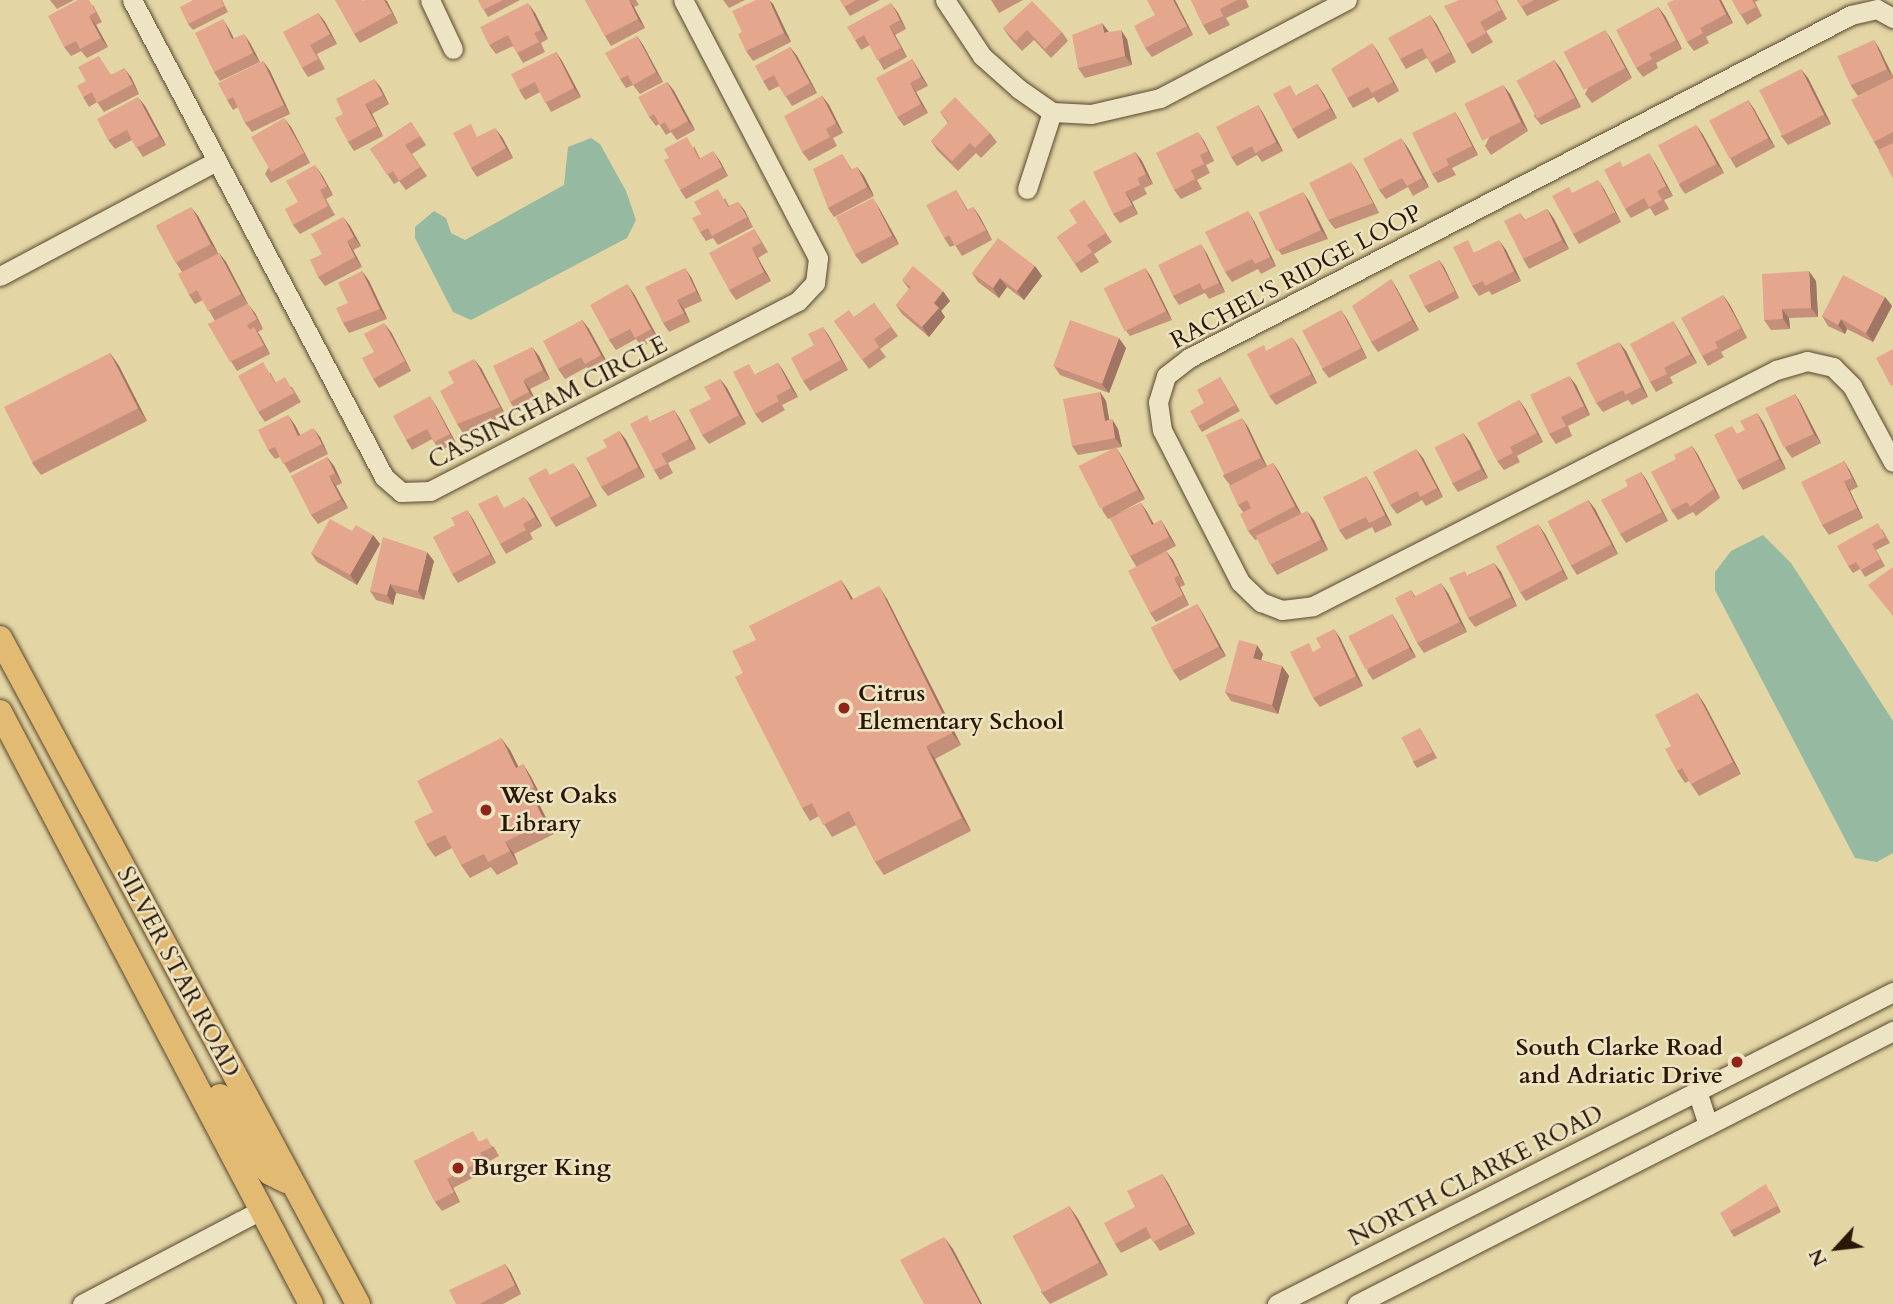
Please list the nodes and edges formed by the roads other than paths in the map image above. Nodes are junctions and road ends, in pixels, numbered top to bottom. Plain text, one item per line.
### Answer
1 (132, 0) edge
2 (430, 0) edge
3 (683, 0) edge
4 (945, 0) edge
5 (1348, 0) edge
6 (1893, 18) edge
7 (453, 49) dead end
8 (1052, 112) junction
9 (216, 160) junction
10 (1027, 189) dead end
11 (0, 276) edge
12 (1893, 462) edge
13 (0, 638) edge
14 (0, 712) edge
15 (112, 925) junction
16 (1893, 992) edge
17 (1893, 1031) edge
18 (1697, 1091) junction
19 (1708, 1125) junction
20 (292, 1184) junction
21 (261, 1210) junction
22 (82, 1304) edge
23 (311, 1304) edge
24 (358, 1304) edge
25 (1277, 1304) edge
26 (1357, 1304) edge

1 - 9 street, CASSINGHAM CIRCLE
2 - 7 street
3 - 9 street, CASSINGHAM CIRCLE
4 - 8 street
5 - 8 street
6 - 12 street, RACHEL'S RIDGE LOOP
8 - 10 street
9 - 11 street
13 - 20 main road, SILVER STAR ROAD
14 - 15 main road, SILVER STAR ROAD
15 - 20 main road
15 - 21 main road, SILVER STAR ROAD
16 - 18 street, NORTH CLARKE ROAD
17 - 19 street
18 - 19 street
18 - 25 street, NORTH CLARKE ROAD
19 - 26 street
20 - 24 main road, SILVER STAR ROAD
21 - 22 street
21 - 23 main road, SILVER STAR ROAD

